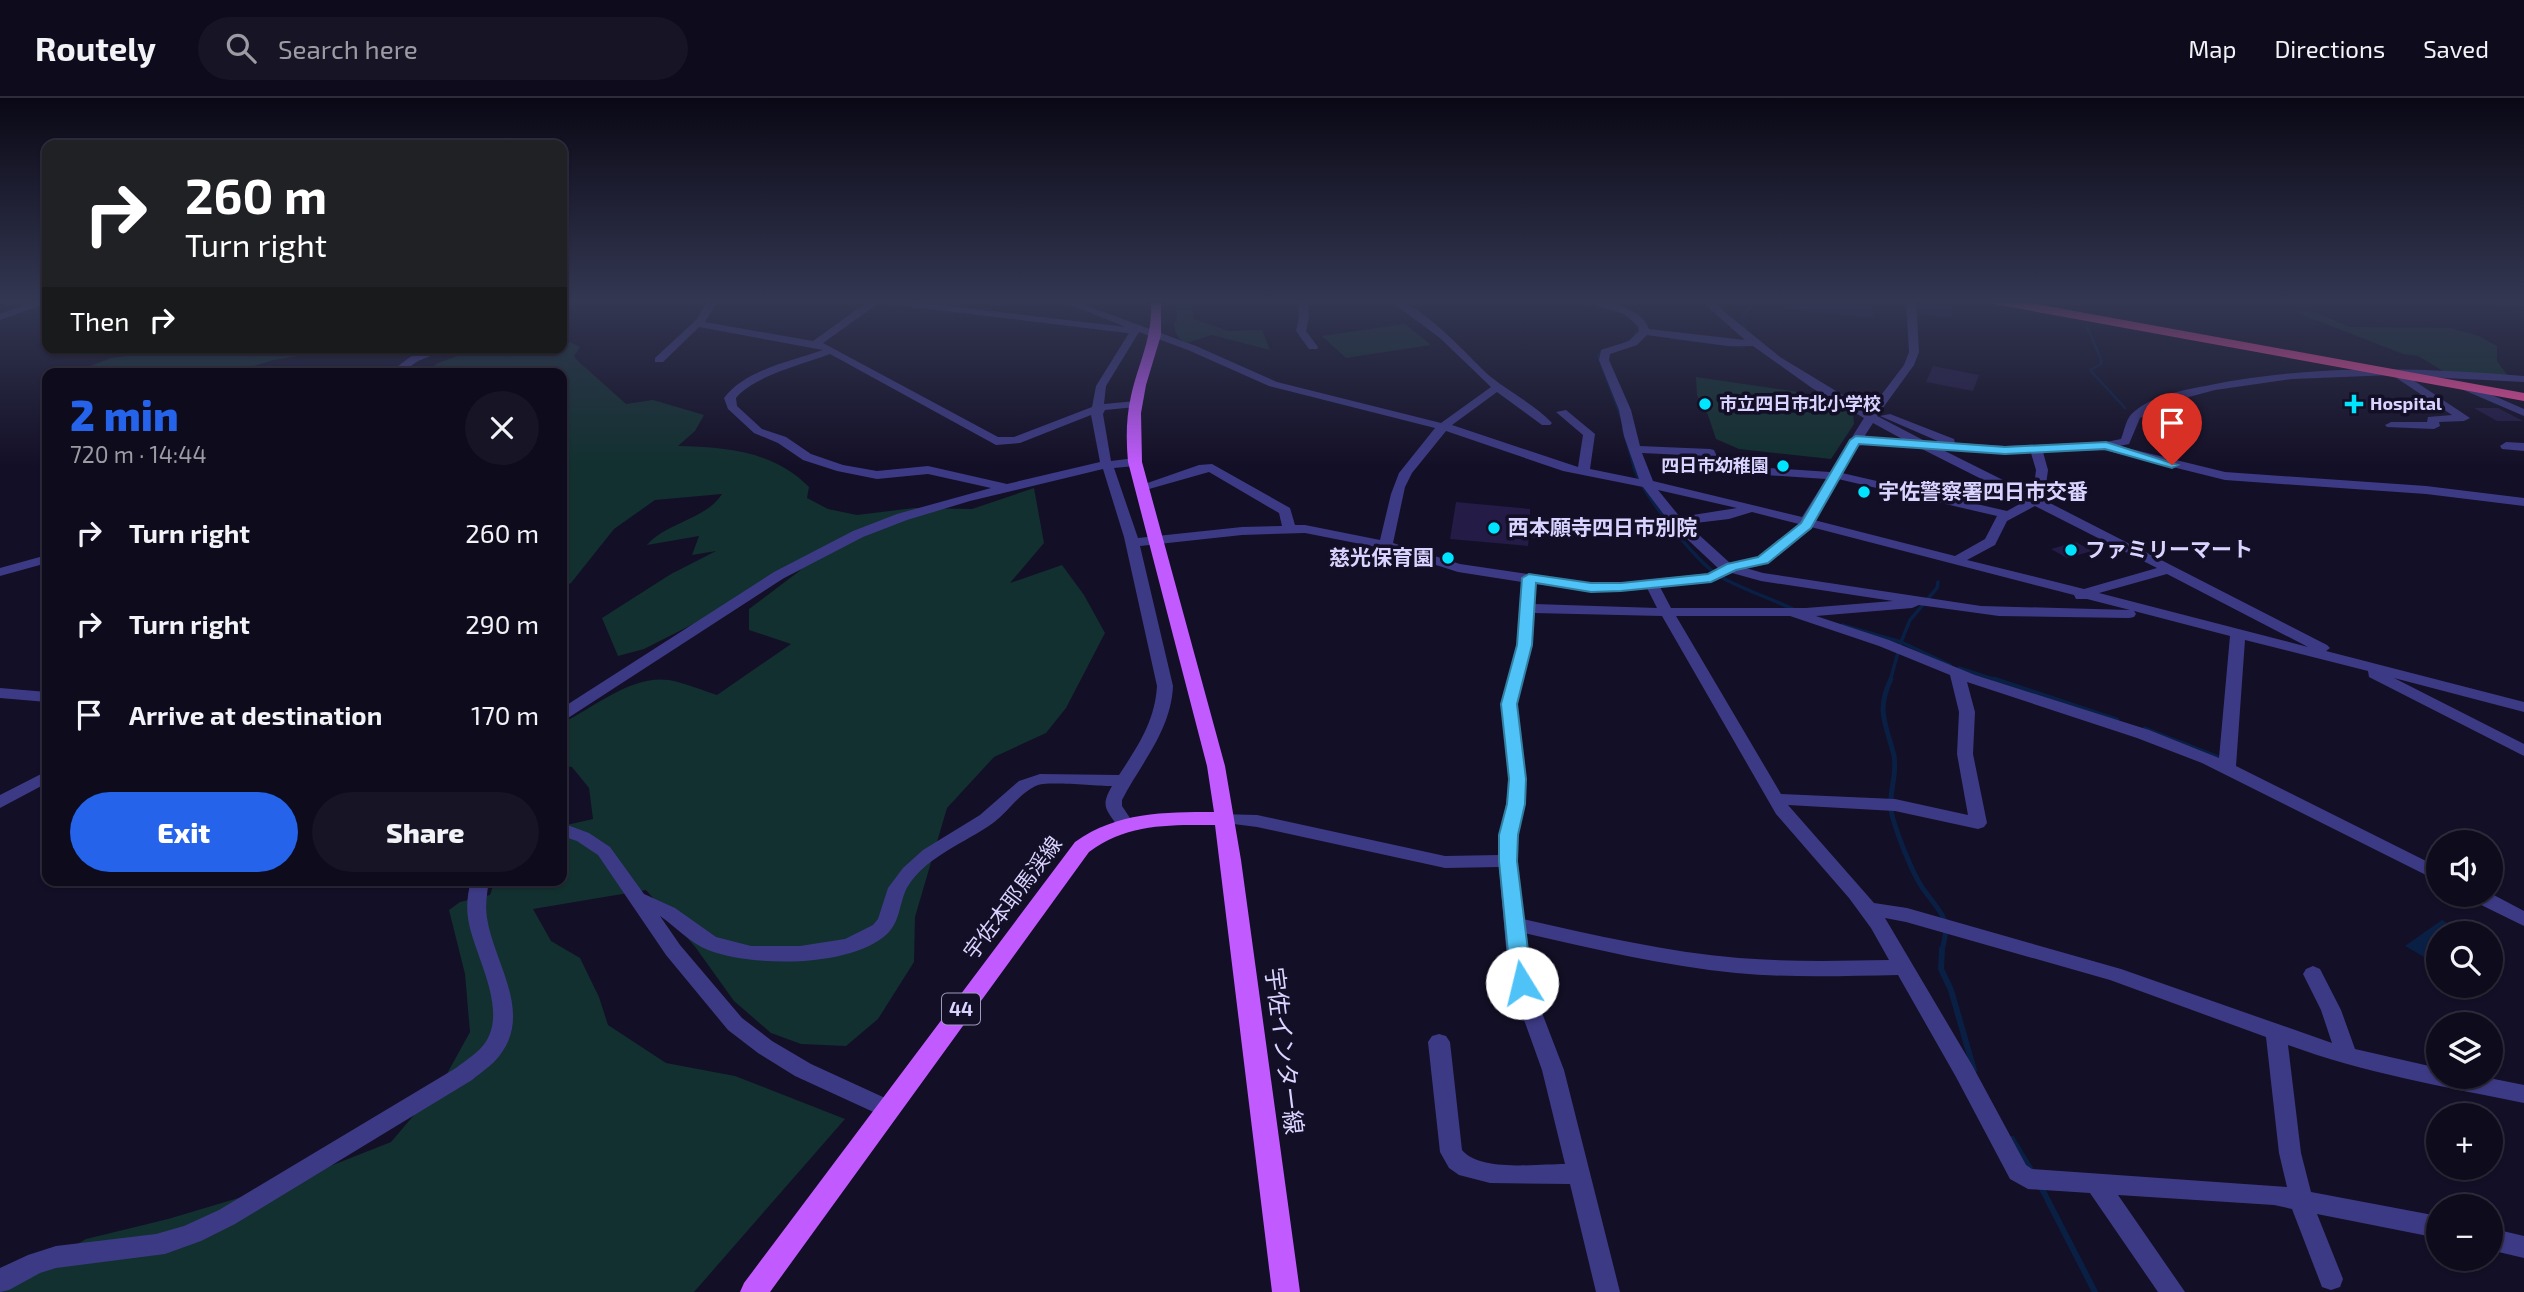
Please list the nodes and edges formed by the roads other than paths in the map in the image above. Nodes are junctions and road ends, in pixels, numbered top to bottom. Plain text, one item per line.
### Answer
1 (423, 356) edge
2 (663, 356) edge
3 (816, 356) edge
4 (841, 356) edge
5 (1119, 356) edge
6 (1151, 356) edge
7 (1206, 356) edge
8 (1465, 356) edge
9 (1603, 356) edge
10 (1777, 356) edge
11 (1913, 356) edge
12 (2299, 356) edge
13 (659, 360) dead end
14 (401, 368) edge
15 (2394, 373) junction
16 (2524, 379) edge
17 (2463, 386) junction
18 (1498, 387) junction
19 (2524, 397) edge
20 (1136, 404) junction
21 (1096, 409) junction
22 (1562, 412) dead end
23 (2524, 413) edge
24 (1872, 414) junction
25 (1546, 423) dead end
26 (2390, 425) dead end
27 (2421, 426) junction
28 (1445, 428) junction
29 (2439, 439) dead end
30 (1856, 440) junction
31 (1921, 444) junction
32 (2106, 446) junction
33 (2506, 446) dead end
34 (2524, 447) edge
35 (1964, 448) junction
36 (1634, 449) junction
37 (2036, 449) junction
38 (1136, 462) junction
39 (1107, 464) junction
40 (1584, 471) junction
41 (1834, 475) junction
42 (1641, 481) junction
43 (1142, 487) junction
44 (1009, 488) junction
45 (2036, 501) junction
46 (2524, 502) edge
47 (1753, 508) junction
48 (2008, 515) junction
49 (1676, 521) junction
50 (1807, 523) junction
51 (1289, 528) junction
52 (1156, 540) junction
53 (1132, 543) junction
54 (1384, 545) junction
55 (42, 560) edge
56 (1958, 562) junction
57 (1729, 569) junction
58 (2168, 569) junction
59 (0, 572) edge
60 (1529, 578) junction
61 (1651, 583) junction
62 (2084, 594) junction
63 (1932, 602) junction
64 (1526, 608) junction
65 (2068, 609) junction
66 (1665, 612) junction
67 (1791, 612) junction
68 (2210, 626) junction
69 (2238, 633) junction
70 (2347, 660) junction
71 (1958, 673) junction
72 (0, 693) edge
73 (42, 697) edge
74 (2524, 707) edge
75 (567, 712) edge
76 (2524, 751) edge
77 (2227, 768) junction
78 (42, 779) edge
79 (1125, 781) junction
80 (1775, 799) junction
81 (1, 800) edge
82 (1224, 818) junction
83 (1125, 824) junction
84 (567, 831) edge
85 (1508, 861) junction
86 (2426, 869) edge
87 (477, 886) edge
88 (638, 899) junction
89 (2501, 907) edge
90 (1869, 909) junction
91 (2524, 919) edge
92 (1514, 924) junction
93 (1903, 967) junction
94 (2313, 974) dead end
95 (2276, 1032) junction
96 (1439, 1042) dead end
97 (2346, 1055) junction
98 (2524, 1094) edge
99 (888, 1109) junction
100 (1579, 1174) junction
101 (2097, 1184) junction
102 (2301, 1198) junction
103 (2426, 1224) edge
104 (2503, 1242) edge
105 (2524, 1247) edge
106 (2332, 1279) dead end
107 (0, 1282) edge
108 (754, 1292) edge
109 (1286, 1292) edge
110 (1608, 1292) edge
111 (2173, 1292) edge

1 - 14 street
2 - 13 street
3 - 44 street
4 - 21 street
5 - 21 street
6 - 20 main road
7 - 28 street
8 - 18 street
9 - 36 street
10 - 24 street
11 - 24 street
12 - 15 highway
15 - 16 street
15 - 17 highway
15 - 27 street
15 - 32 street
17 - 19 highway
17 - 23 street
18 - 25 street
18 - 28 street
20 - 21 street
20 - 38 main road
21 - 39 street
22 - 40 street
24 - 30 street
24 - 31 street
24 - 35 street
26 - 27 street
27 - 29 street
28 - 40 street
28 - 54 street
30 - 31 street
30 - 41 street
31 - 35 street
31 - 45 street
32 - 37 street
32 - 46 street
33 - 34 street
35 - 37 street
36 - 41 street
36 - 42 street
37 - 45 street
38 - 39 street
38 - 43 main road
39 - 44 street
39 - 53 street
40 - 42 street
41 - 48 street
41 - 50 street
42 - 47 street
42 - 49 street
43 - 51 street
43 - 52 main road
44 - 75 street
45 - 48 street
45 - 58 street
47 - 49 street
47 - 50 street
48 - 56 street
49 - 57 street
50 - 56 street
50 - 57 street
51 - 52 street
51 - 54 street
52 - 53 street
52 - 82 main road
53 - 79 street
54 - 60 street
55 - 59 street
56 - 62 street
57 - 61 street
57 - 63 street
58 - 62 street
58 - 70 street
60 - 61 street
60 - 64 street
61 - 66 street
62 - 65 street
62 - 68 street
63 - 65 street
63 - 67 street
64 - 66 street
64 - 85 street
65 - 68 street
66 - 67 street
66 - 80 street
67 - 71 street
68 - 69 street
69 - 70 street
69 - 77 street
70 - 74 street
70 - 76 street
71 - 77 street
71 - 80 street
72 - 73 street
77 - 86 street
78 - 81 street
79 - 83 street
79 - 88 street
80 - 90 street
82 - 83 main road, 宇佐本耶馬渓線 / 44
82 - 85 street
82 - 109 main road, 宇佐インター線
83 - 99 main road, 宇佐本耶馬渓線 / 44
84 - 88 street
85 - 92 street
87 - 107 street
88 - 99 street
89 - 91 street
90 - 93 street
90 - 95 street
92 - 93 street
92 - 100 street
93 - 101 street
94 - 97 street
95 - 97 street
95 - 102 street
96 - 100 street
97 - 98 street
99 - 108 main road, 宇佐本耶馬渓線 / 44
100 - 110 street
101 - 102 street
101 - 111 street
102 - 103 street
102 - 106 street
104 - 105 street

